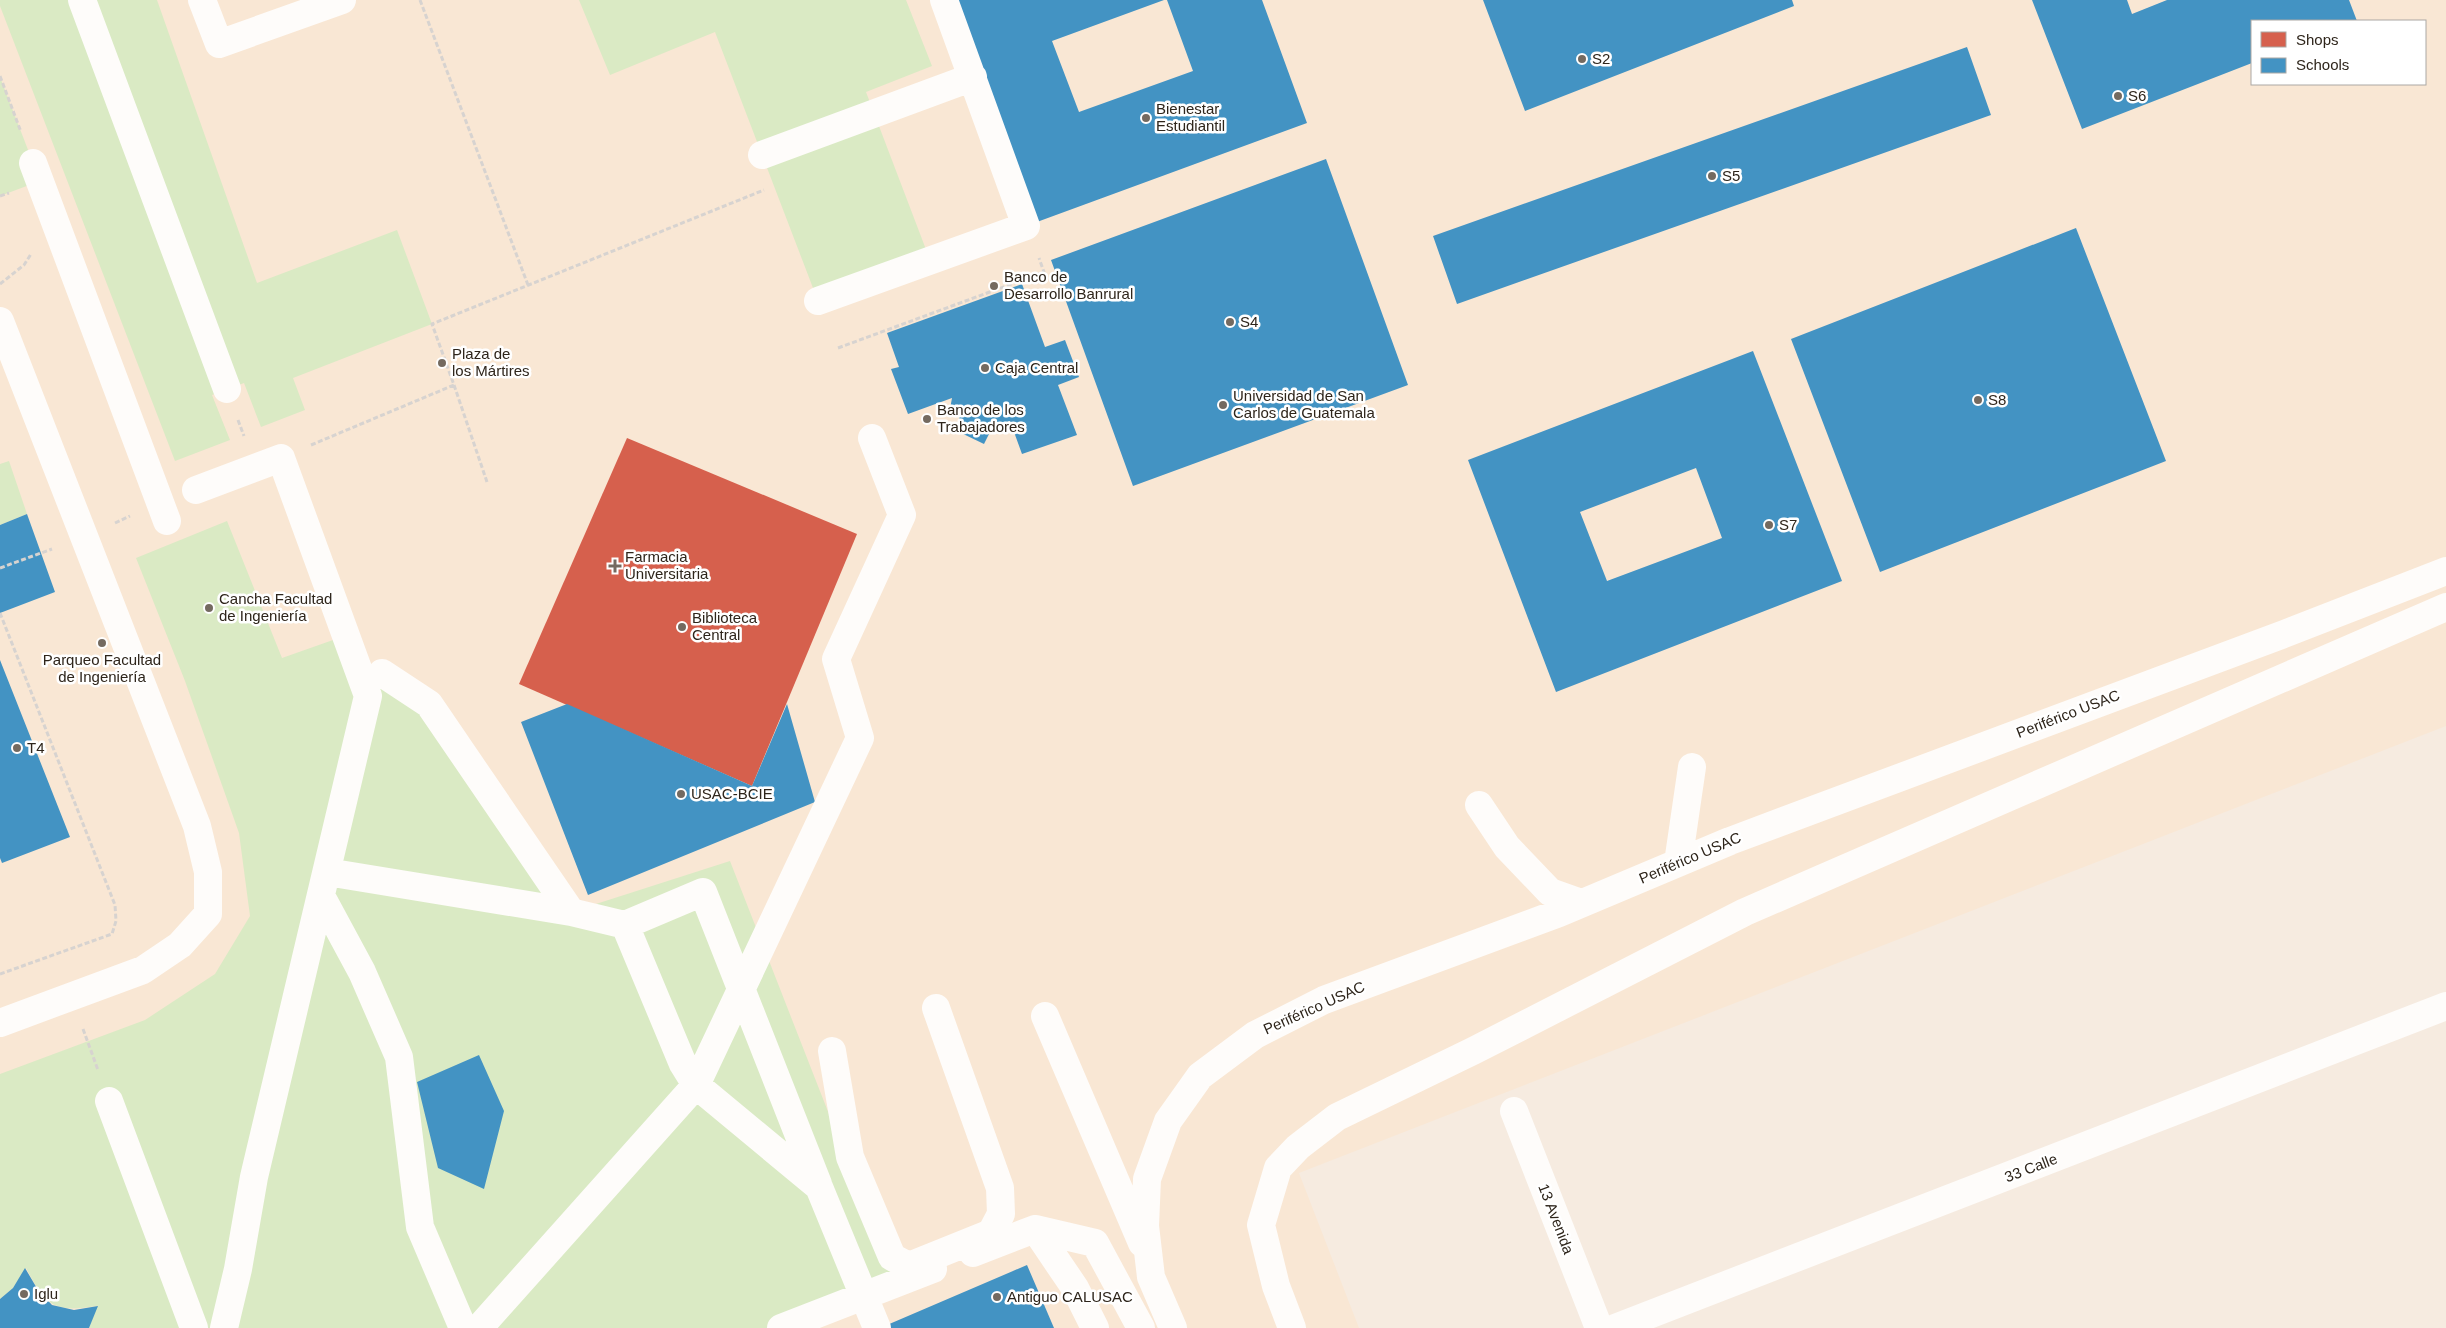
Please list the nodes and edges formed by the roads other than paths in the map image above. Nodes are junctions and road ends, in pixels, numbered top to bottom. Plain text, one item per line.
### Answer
1 (82, 0) edge
2 (202, 0) edge
3 (342, 0) edge
4 (944, 0) edge
5 (973, 77) junction
6 (762, 155) dead end
7 (33, 163) road end
8 (818, 301) dead end
9 (0, 320) edge
10 (227, 389) dead end
11 (872, 438) dead end
12 (196, 490) dead end
13 (279, 500) dead end
14 (302, 515) junction
15 (167, 521) dead end
16 (2446, 571) edge
17 (2446, 607) edge
18 (382, 673) dead end
19 (1692, 767) dead end
20 (1479, 806) dead end
21 (1678, 863) junction
22 (324, 884) junction
23 (1581, 903) junction
24 (572, 912) junction
25 (626, 925) junction
26 (741, 989) junction
27 (2446, 1006) edge
28 (936, 1008) dead end
29 (1045, 1016) dead end
30 (0, 1023) edge
31 (832, 1051) dead end
32 (696, 1085) junction
33 (109, 1101) dead end
34 (1514, 1111) dead end
35 (819, 1187) junction
36 (1036, 1230) junction
37 (1149, 1260) junction
38 (863, 1295) junction
39 (194, 1328) edge
40 (224, 1328) edge
41 (463, 1328) edge
42 (480, 1328) edge
43 (781, 1328) edge
44 (877, 1328) edge
45 (1095, 1328) edge
46 (1141, 1328) edge
47 (1173, 1328) edge
48 (1292, 1328) edge
49 (1599, 1328) edge
50 (1614, 1328) edge

1 - 10 street
2 - 3 street
4 - 5 street
5 - 6 street
5 - 8 street
7 - 15 street
9 - 30 street
11 - 26 street
12 - 14 street
13 - 14 street
14 - 22 street
16 - 21 street, Periférico USAC
17 - 48 street
18 - 24 street
19 - 21 street
20 - 23 street
21 - 23 street, Periférico USAC
22 - 24 street
22 - 40 street
22 - 41 street
23 - 37 street, Periférico USAC
24 - 25 street
25 - 26 street
25 - 32 street
26 - 32 street
26 - 35 street
27 - 50 street, 33 Calle
28 - 31 street
29 - 37 street
32 - 35 street
32 - 42 street
33 - 39 street
34 - 49 street, 13 Avenida
35 - 38 street
36 - 38 street
36 - 45 street
36 - 46 street
37 - 47 street, Periférico USAC
38 - 43 street
38 - 44 street

